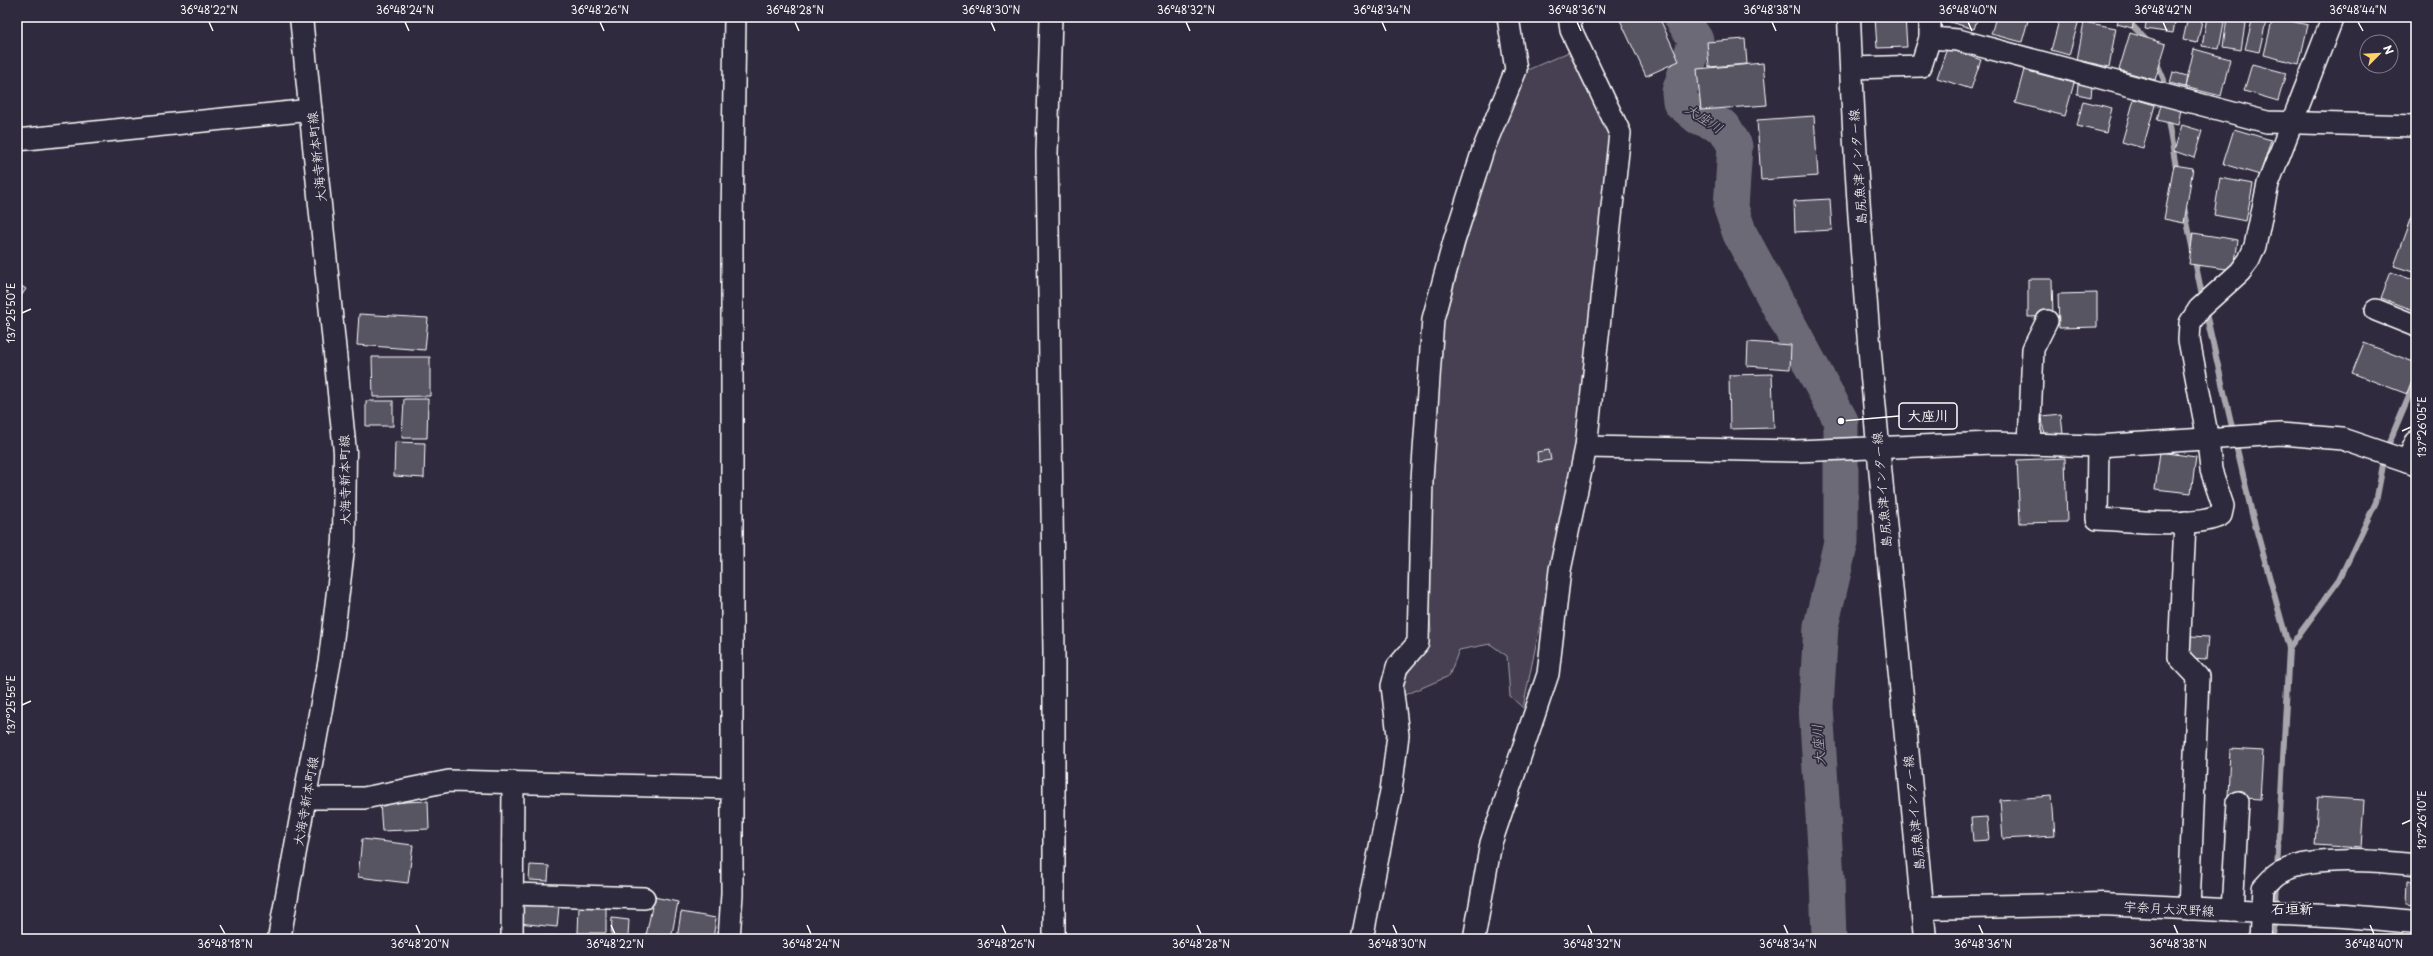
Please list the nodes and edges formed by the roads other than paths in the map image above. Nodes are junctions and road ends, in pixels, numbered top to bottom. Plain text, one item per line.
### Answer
1 (301, 17) edge
2 (735, 17) edge
3 (1051, 17) edge
4 (1508, 17) edge
5 (1569, 17) edge
6 (1849, 17) edge
7 (1930, 17) edge
8 (2333, 17) edge
9 (1930, 38) junction
10 (1851, 68) junction
11 (311, 110) junction
12 (2292, 122) junction
13 (2416, 126) edge
14 (17, 140) edge
15 (2376, 310) dead end
16 (2047, 321) dead end
17 (2416, 326) edge
18 (2208, 439) junction
19 (2416, 442) edge
20 (2029, 444) junction
21 (2098, 446) junction
22 (1586, 447) junction
23 (1876, 447) junction
24 (2412, 463) edge
25 (2186, 522) junction
26 (513, 782) junction
27 (732, 788) junction
28 (306, 798) junction
29 (2238, 802) dead end
30 (2416, 865) edge
31 (512, 894) junction
32 (644, 898) dead end
33 (1922, 908) junction
34 (2189, 909) junction
35 (2232, 911) junction
36 (2261, 912) junction
37 (2416, 922) edge
38 (279, 939) edge
39 (512, 939) edge
40 (729, 939) edge
41 (1054, 939) edge
42 (1362, 939) edge
43 (1474, 939) edge
44 (1925, 939) edge
45 (2260, 939) edge

1 - 11 main road, 大海寺新本町線
2 - 27 street
3 - 41 street
4 - 42 street
5 - 22 street
6 - 10 main road, 島尻魚津インター線
7 - 9 street
8 - 12 street
9 - 10 street
9 - 12 street
10 - 23 main road, 島尻魚津インター線
11 - 14 street
11 - 28 main road, 大海寺新本町線
12 - 13 street
12 - 18 street
15 - 17 street
16 - 20 street
18 - 21 street
18 - 24 street
18 - 25 street
19 - 24 street
20 - 21 street
20 - 23 street
21 - 25 street
22 - 23 street
22 - 43 street
23 - 33 main road, 島尻魚津インター線
25 - 34 street
26 - 27 street
26 - 28 street
26 - 31 street
27 - 40 street
28 - 38 main road, 大海寺新本町線
29 - 35 street
30 - 36 street
31 - 32 street
31 - 39 street
33 - 34 main road, 宇奈月大沢野線
33 - 44 main road, 島尻魚津インター線
34 - 35 main road, 宇奈月大沢野線
35 - 36 main road, 宇奈月大沢野線
36 - 37 main road, 宇奈月大沢野線
36 - 45 street

